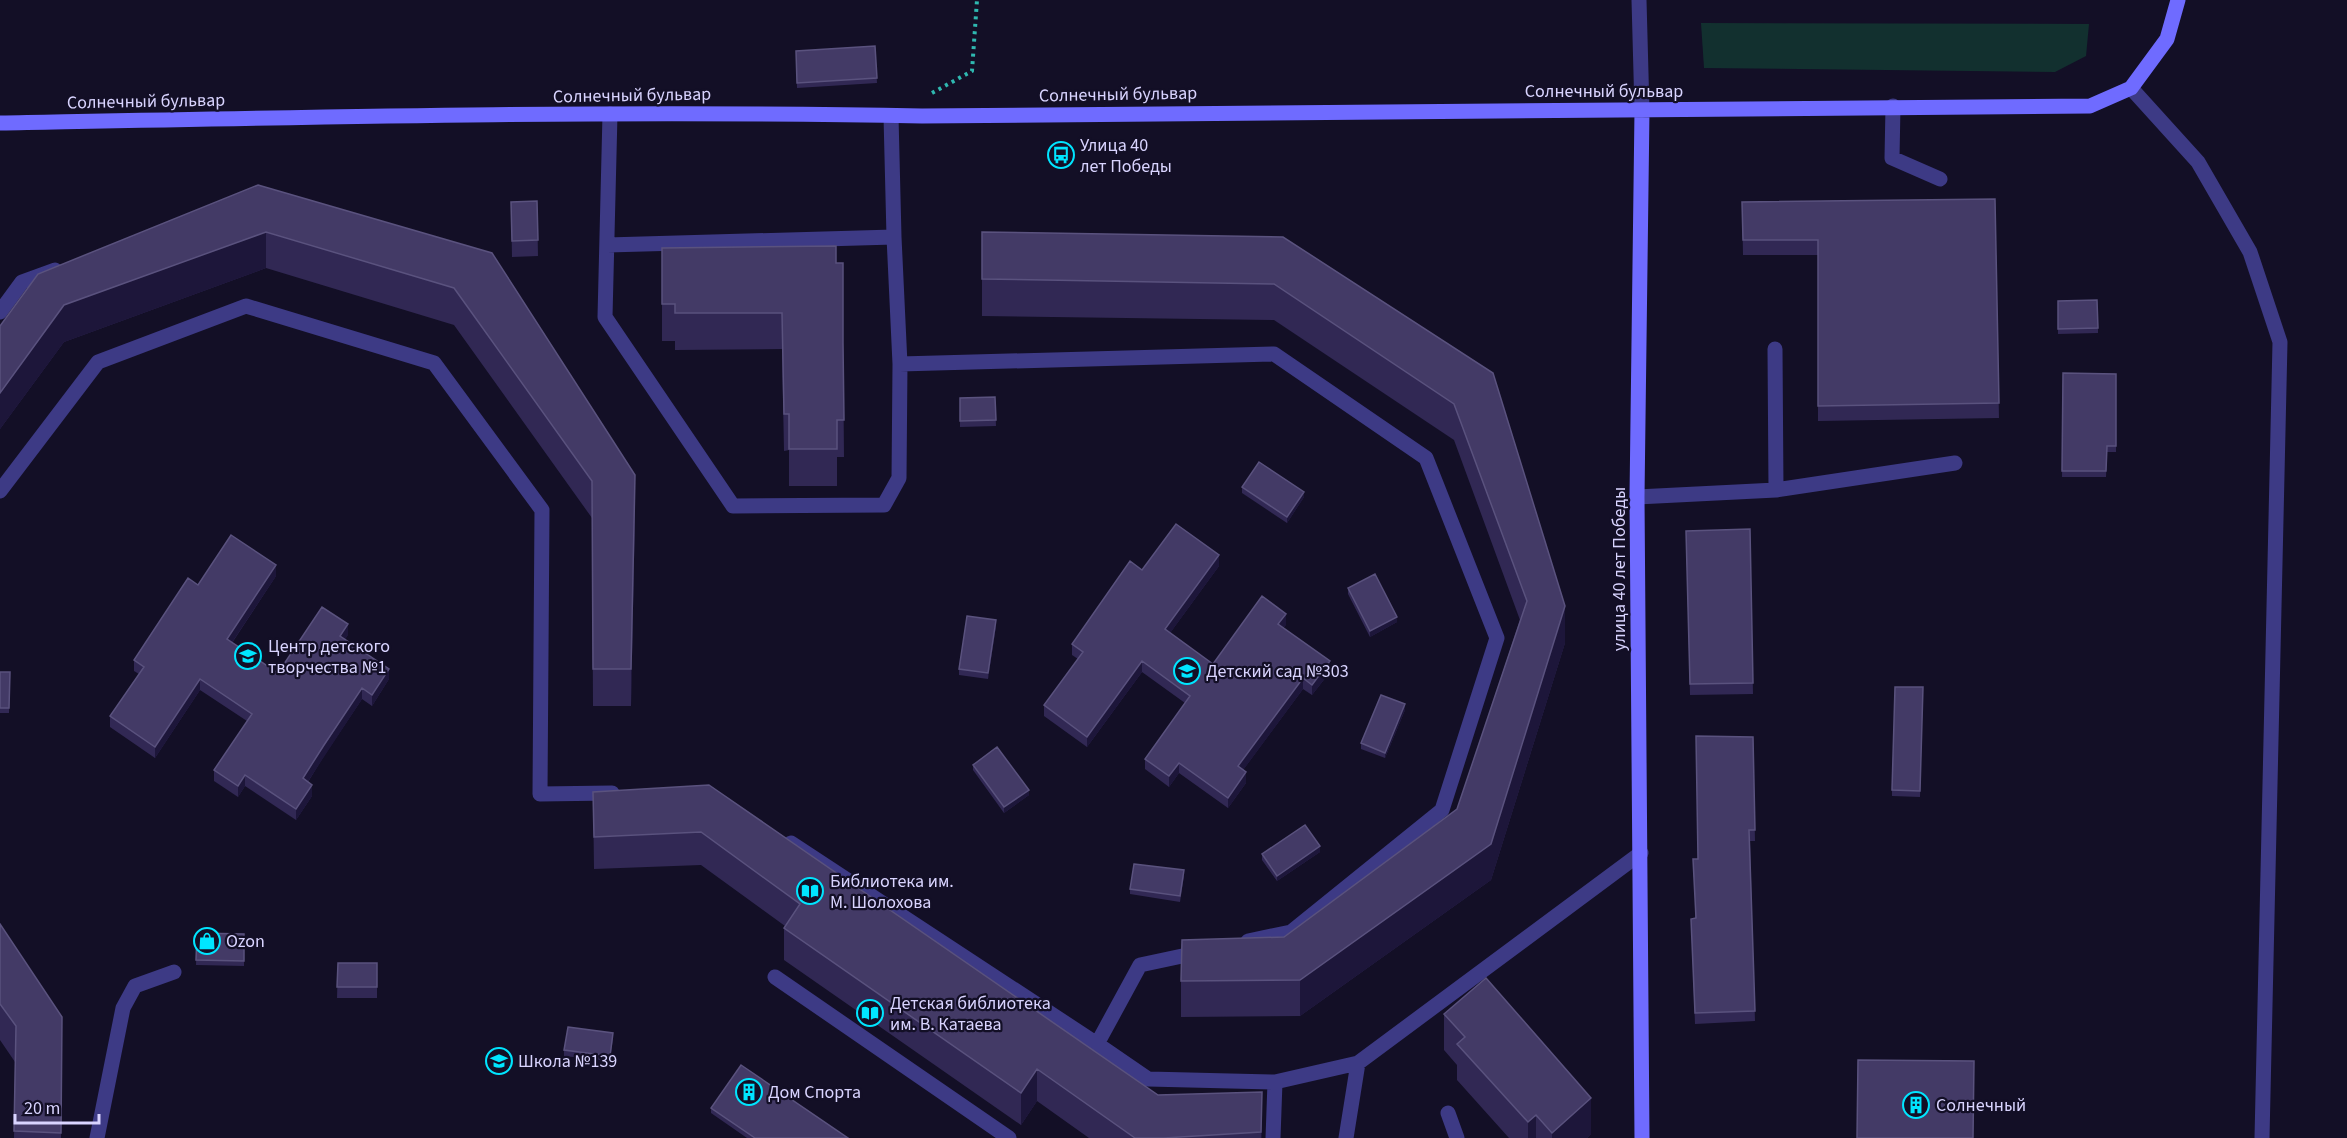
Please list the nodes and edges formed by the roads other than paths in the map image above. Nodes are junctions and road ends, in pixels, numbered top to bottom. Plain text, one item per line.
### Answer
1 (1639, 0) edge
2 (2178, 0) edge
3 (2131, 88) junction
4 (1893, 106) junction
5 (1642, 110) junction
6 (610, 114) junction
7 (891, 116) junction
8 (0, 123) edge
9 (1940, 179) dead end
10 (894, 237) junction
11 (607, 245) junction
12 (66, 266) edge
13 (0, 312) edge
14 (1775, 349) dead end
15 (900, 364) junction
16 (1955, 463) dead end
17 (1776, 490) junction
18 (0, 491) edge
19 (1637, 497) junction
20 (633, 793) edge
21 (783, 837) edge
22 (1641, 853) junction
23 (174, 972) dead end
24 (775, 977) dead end
25 (1097, 1044) junction
26 (1358, 1063) junction
27 (1275, 1083) junction
28 (1448, 1113) dead end
29 (97, 1138) edge
30 (1009, 1138) edge
31 (1273, 1138) edge
32 (1346, 1138) edge
33 (1457, 1138) edge
34 (1642, 1138) edge
35 (2262, 1138) edge

1 - 5 street, улица 40 лет Победы
2 - 3 main road
3 - 4 main road, Солнечный бульвар
3 - 35 street
4 - 5 main road, Солнечный бульвар
4 - 9 street
5 - 7 main road, Солнечный бульвар
5 - 19 main road, улица 40 лет Победы
6 - 7 main road, Солнечный бульвар
6 - 8 main road, Солнечный бульвар
6 - 11 street
7 - 10 street
10 - 11 street
10 - 15 street
11 - 15 street
12 - 13 street
14 - 17 street
15 - 25 street
16 - 17 street
17 - 19 street
18 - 20 street
19 - 22 main road, улица 40 лет Победы
21 - 25 street
22 - 26 street
22 - 34 main road, улица 40 лет Победы
23 - 29 street
24 - 30 street
25 - 27 street
26 - 27 street
26 - 32 street
27 - 31 street
28 - 33 street

